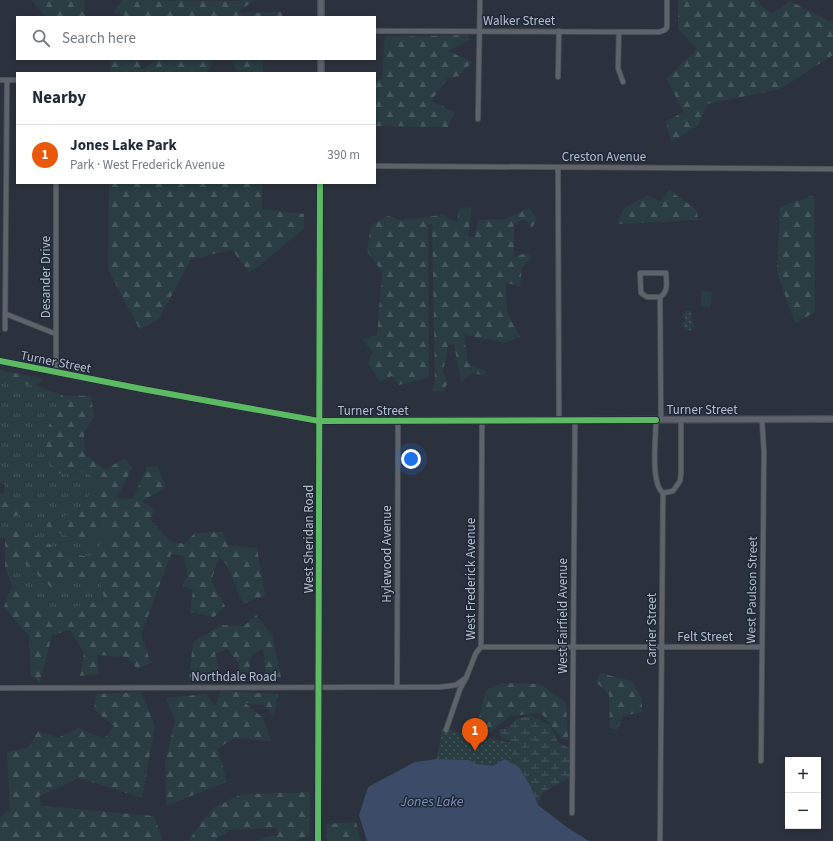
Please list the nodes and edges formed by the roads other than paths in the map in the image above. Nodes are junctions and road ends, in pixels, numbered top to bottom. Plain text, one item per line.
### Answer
1 (321, 0) edge
2 (480, 0) edge
3 (667, 0) edge
4 (321, 16) edge
5 (376, 31) edge
6 (480, 31) junction
7 (559, 32) junction
8 (619, 32) junction
9 (321, 60) edge
10 (321, 72) edge
11 (558, 77) dead end
12 (0, 80) edge
13 (7, 80) junction
14 (16, 80) edge
15 (623, 82) dead end
16 (478, 120) dead end
17 (376, 166) edge
18 (558, 167) junction
19 (833, 168) edge
20 (56, 184) edge
21 (320, 184) edge
22 (660, 297) junction
23 (6, 314) junction
24 (5, 329) dead end
25 (56, 334) junction
26 (0, 361) edge
27 (56, 372) junction
28 (833, 419) edge
29 (559, 420) junction
30 (575, 420) junction
31 (658, 420) junction
32 (680, 420) junction
33 (762, 420) junction
34 (319, 421) junction
35 (398, 421) junction
36 (482, 421) junction
37 (663, 493) junction
38 (761, 646) junction
39 (481, 647) junction
40 (572, 647) junction
41 (662, 647) junction
42 (466, 678) junction
43 (319, 687) junction
44 (397, 687) junction
45 (0, 688) edge
46 (446, 730) dead end
47 (761, 761) dead end
48 (572, 813) dead end
49 (318, 841) edge
50 (660, 841) edge

1 - 4 street
2 - 6 street
3 - 8 street, Walker Street
5 - 6 street, Walker Street
6 - 7 street, Walker Street
6 - 16 street
7 - 8 street, Walker Street
7 - 11 street
8 - 15 street
9 - 10 street
12 - 13 street
13 - 14 street
13 - 23 street
17 - 18 street, Creston Avenue
18 - 19 street, Creston Avenue
18 - 29 street
20 - 25 street, Desander Drive
21 - 34 street, West Sheridan Road
22 - 22 street, Carrier Street
22 - 31 street, Carrier Street
23 - 24 street
23 - 25 street
25 - 27 street, Desander Drive
26 - 27 street, Turner Street
27 - 34 street, Turner Street
28 - 33 street, Turner Street
29 - 30 street, Turner Street
29 - 36 street, Turner Street
30 - 31 street, Turner Street
30 - 40 street, West Fairfield Avenue
31 - 32 street, Turner Street
31 - 37 street, Carrier Street
32 - 33 street, Turner Street
32 - 37 street
33 - 38 street, West Paulson Street
34 - 35 street, Turner Street
34 - 43 street, West Sheridan Road
35 - 36 street, Turner Street
35 - 44 street, Hylewood Avenue
36 - 39 street, West Frederick Avenue
37 - 41 street, Carrier Street
38 - 41 street, Felt Street
38 - 47 street, West Paulson Street
39 - 40 street, Felt Street
39 - 42 street, West Frederick Avenue
40 - 41 street, Felt Street
40 - 48 street, West Fairfield Avenue
41 - 50 street, Carrier Street
42 - 44 street, Northdale Road
42 - 46 street, West Frederick Avenue
43 - 44 street, Northdale Road
43 - 45 street, Northdale Road
43 - 49 street, West Sheridan Road

